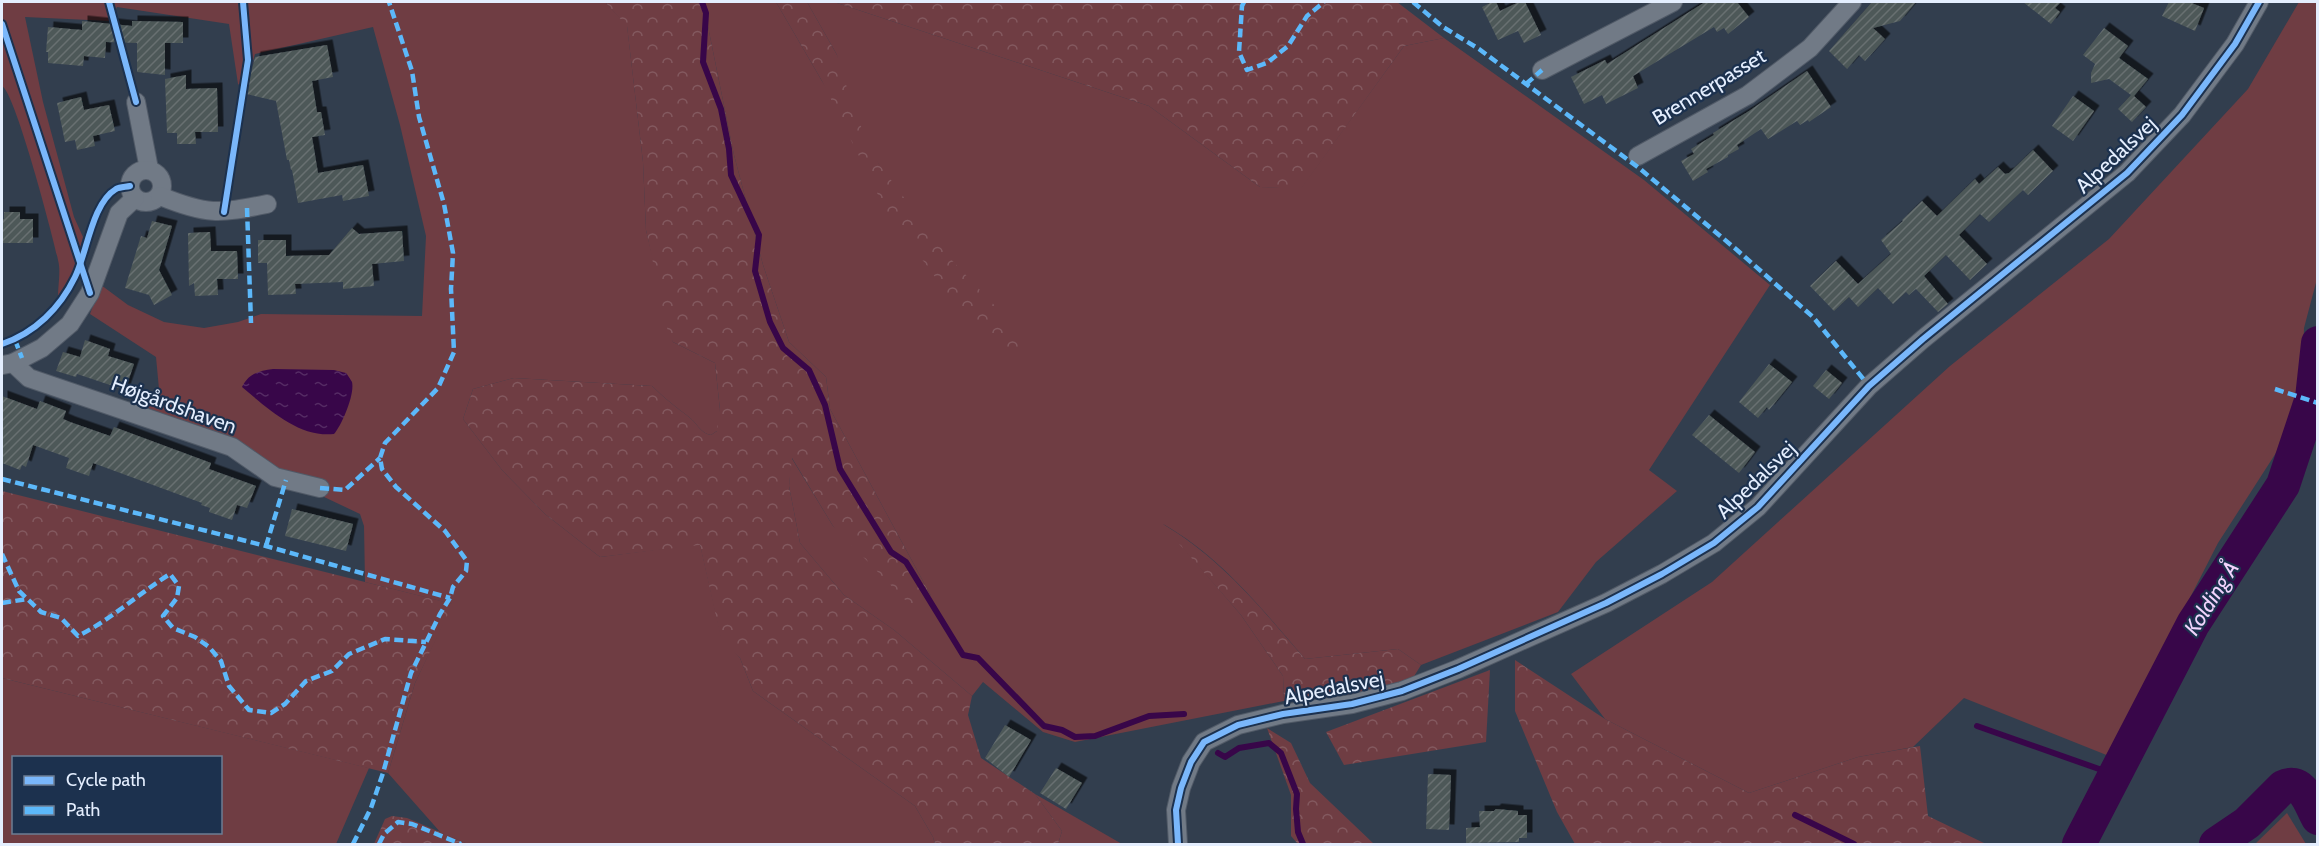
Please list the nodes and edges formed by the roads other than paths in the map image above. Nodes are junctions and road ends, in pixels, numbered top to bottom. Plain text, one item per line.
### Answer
1 (1673, 2) edge
2 (1852, 2) edge
3 (2259, 2) edge
4 (1542, 70) dead end
5 (136, 102) dead end
6 (1638, 156) dead end
7 (148, 169) junction
8 (160, 196) junction
9 (135, 198) junction
10 (267, 204) dead end
11 (8, 364) edge
12 (320, 488) dead end
13 (1178, 844) edge

1 - 4 street
2 - 6 street, Brennerpasset
3 - 13 street, Alpedalsvej
5 - 7 street
7 - 8 street
7 - 9 street
8 - 9 street
8 - 10 street
9 - 11 street, Højgårdshaven
11 - 12 street, Højgårdshaven

